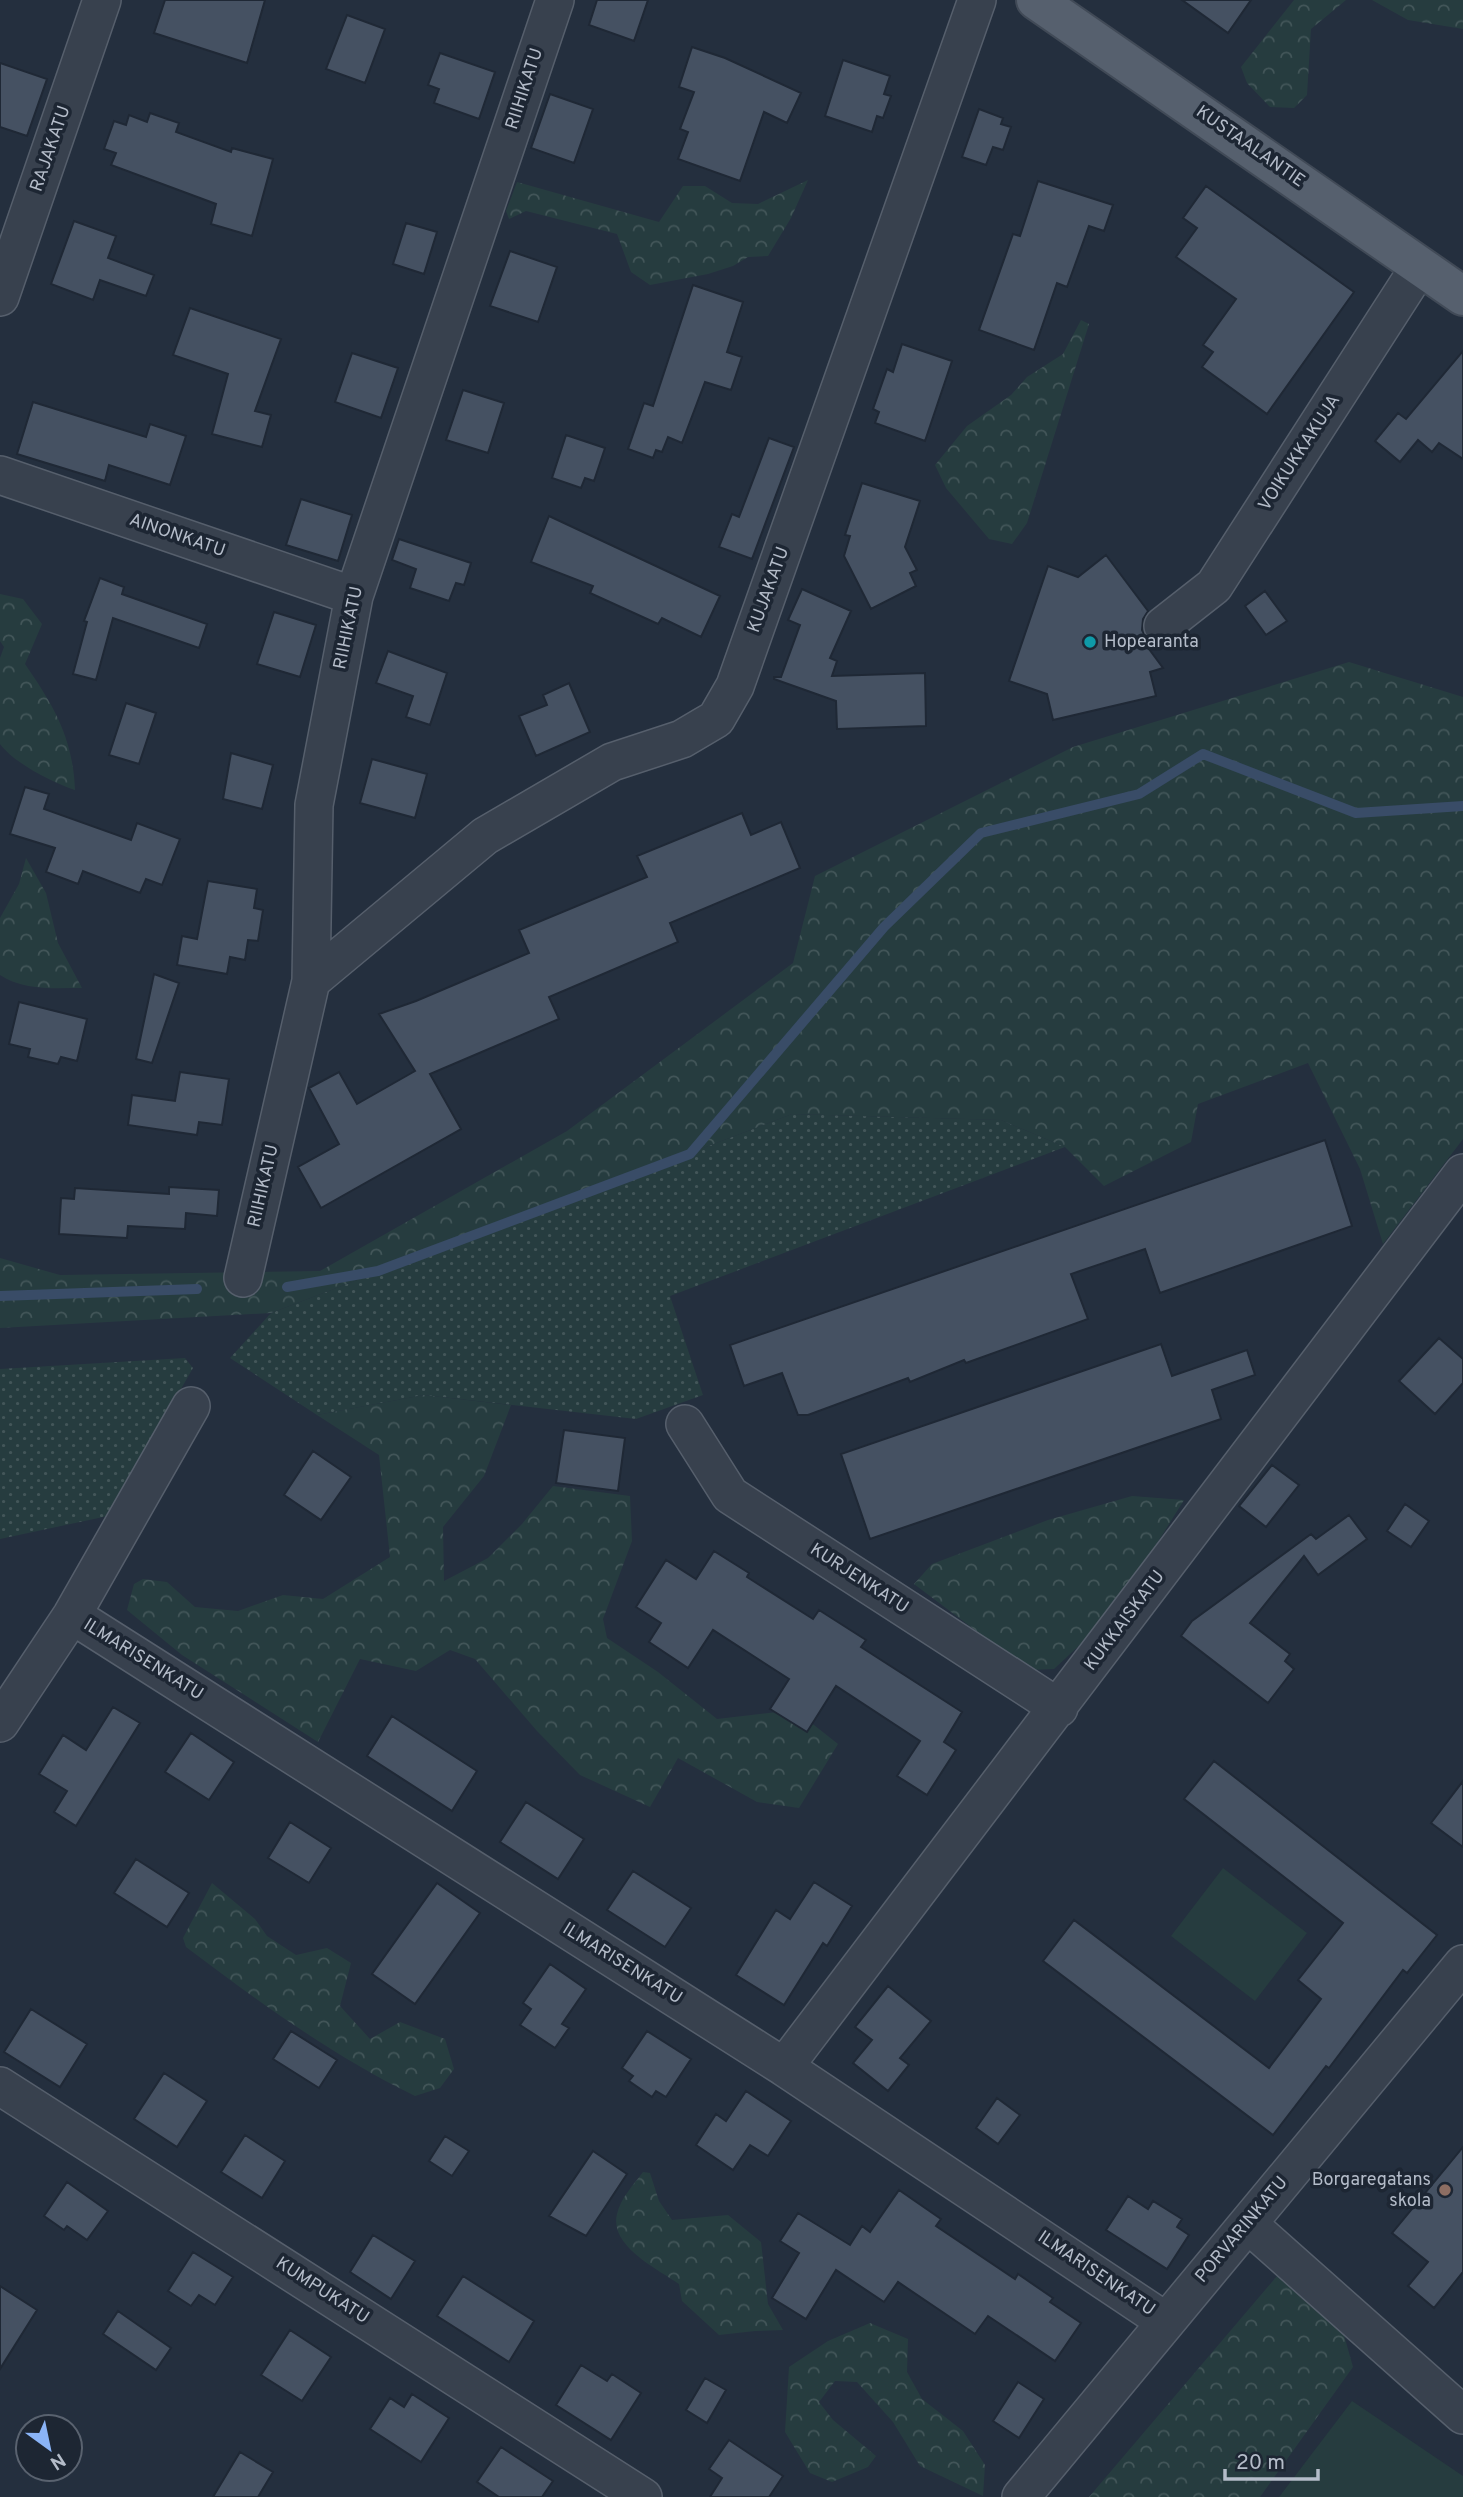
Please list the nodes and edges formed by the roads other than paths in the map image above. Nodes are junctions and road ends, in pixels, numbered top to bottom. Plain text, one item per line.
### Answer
1 (102, 0) edge
2 (555, 0) edge
3 (977, 0) edge
4 (1036, 0) edge
5 (1420, 266) junction
6 (1463, 296) edge
7 (0, 297) edge
8 (0, 475) edge
9 (354, 596) junction
10 (1163, 626) dead end
11 (311, 981) junction
12 (1463, 1173) edge
13 (243, 1278) dead end
14 (191, 1406) dead end
15 (685, 1424) dead end
16 (72, 1615) junction
17 (1059, 1708) junction
18 (0, 1723) edge
19 (1463, 1964) edge
20 (784, 2067) junction
21 (0, 2086) edge
22 (1248, 2224) junction
23 (1166, 2321) junction
24 (1463, 2415) edge
25 (643, 2497) edge
26 (1021, 2497) edge

1 - 7 street, RAJAKATU
2 - 9 street, RIIHIKATU
3 - 11 street, KUJAKATU
4 - 5 main road, KUSTAALANTIE
5 - 6 main road, KUSTAALANTIE
5 - 10 street, VOIKUKKAKUJA
8 - 9 street, AINONKATU
9 - 11 street, RIIHIKATU
11 - 13 street, RIIHIKATU
12 - 17 street, KUKKAISKATU
14 - 16 street
15 - 17 street, KURJENKATU
16 - 18 street
16 - 20 street, ILMARISENKATU
17 - 20 street, KUKKAISKATU
19 - 22 street, PORVARINKATU
20 - 23 street, ILMARISENKATU
21 - 25 street, KUMPUKATU
22 - 23 street, PORVARINKATU
22 - 24 street
23 - 26 street, PORVARINKATU

